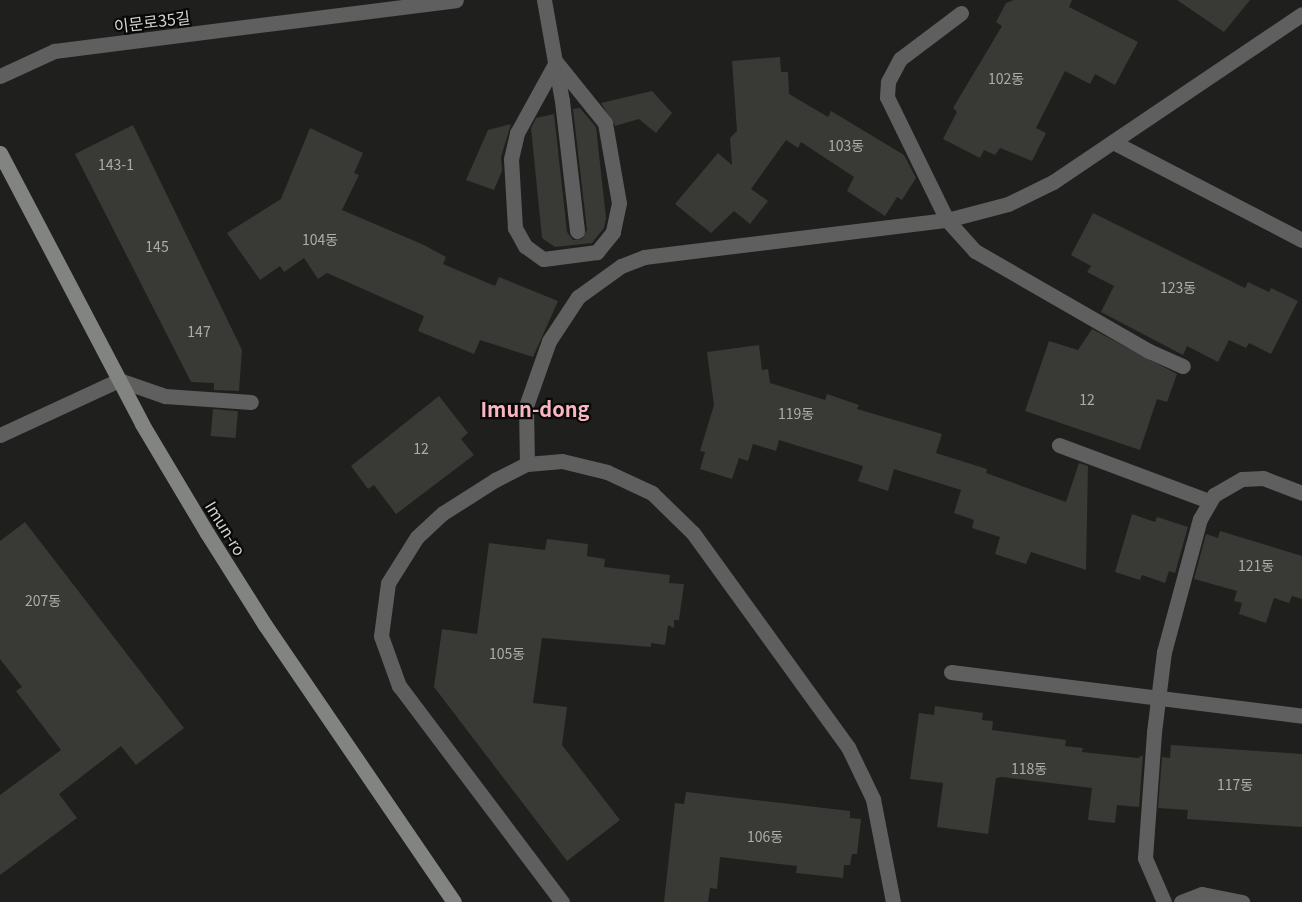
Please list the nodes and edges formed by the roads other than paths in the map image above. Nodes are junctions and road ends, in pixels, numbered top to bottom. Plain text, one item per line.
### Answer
1 (456, 0) edge
2 (544, 0) edge
3 (961, 13) dead end
4 (1302, 15) edge
5 (556, 62) junction
6 (0, 76) edge
7 (1113, 142) junction
8 (0, 153) edge
9 (947, 220) junction
10 (576, 231) dead end
11 (1302, 240) edge
12 (1183, 366) dead end
13 (118, 380) junction
14 (251, 402) dead end
15 (0, 435) edge
16 (1059, 445) dead end
17 (527, 464) junction
18 (1302, 493) edge
19 (1209, 501) junction
20 (951, 672) dead end
21 (1158, 698) junction
22 (1302, 716) edge
23 (454, 902) edge
24 (562, 902) edge
25 (893, 902) edge
26 (1164, 902) edge
27 (1181, 902) edge
28 (1242, 902) edge

1 - 6 street, 이문로35길
2 - 5 street
3 - 9 street
4 - 7 street
5 - 5 street
5 - 10 street
7 - 9 street
7 - 11 street
8 - 13 main road, Imun-ro
9 - 12 street
9 - 17 street
13 - 14 street
13 - 15 street
13 - 23 main road, Imun-ro
16 - 19 street
17 - 24 street
17 - 25 street
18 - 19 street
19 - 21 street
20 - 21 street
21 - 22 street
21 - 26 street
27 - 28 street

